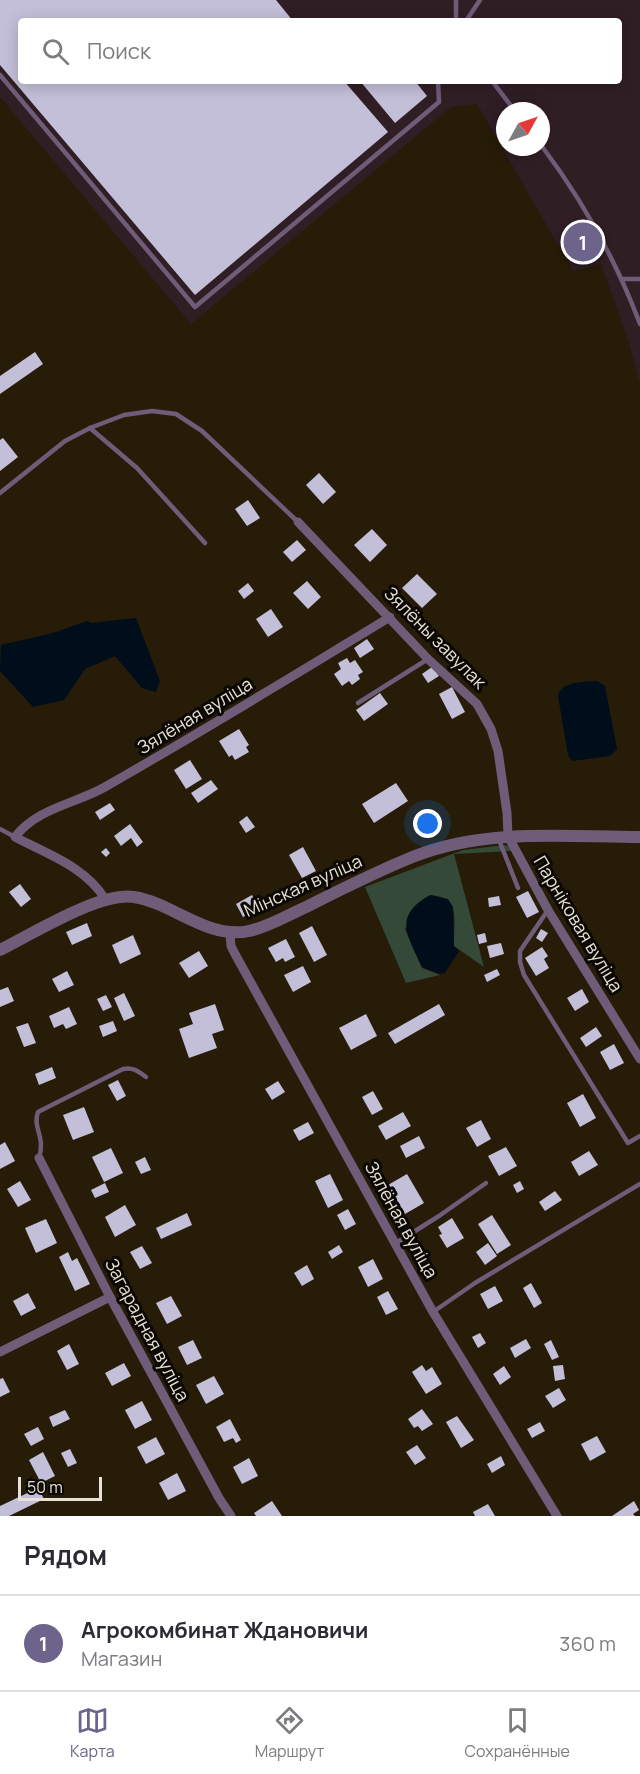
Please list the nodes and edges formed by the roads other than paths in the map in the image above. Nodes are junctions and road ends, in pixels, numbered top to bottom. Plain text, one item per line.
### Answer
1 (456, 0) edge
2 (480, 0) edge
3 (456, 18) edge
4 (468, 18) edge
5 (0, 75) edge
6 (438, 84) edge
7 (494, 84) edge
8 (508, 102) edge
9 (548, 156) edge
10 (623, 279) junction
11 (640, 279) edge
12 (640, 324) edge
13 (90, 428) junction
14 (0, 493) edge
15 (298, 522) joint
16 (205, 543) dead end
17 (390, 617) junction
18 (428, 659) junction
19 (358, 702) dead end
20 (0, 829) edge
21 (15, 837) junction
22 (499, 837) junction
23 (640, 837) edge
24 (518, 888) dead end
25 (105, 899) junction
26 (548, 910) junction
27 (230, 934) junction
28 (0, 950) edge
29 (640, 1059) edge
30 (146, 1077) dead end
31 (640, 1136) edge
32 (39, 1158) joint
33 (486, 1183) dead end
34 (640, 1184) edge
35 (394, 1244) junction
36 (110, 1297) junction
37 (433, 1312) junction
38 (0, 1352) edge
39 (231, 1516) edge
40 (557, 1516) edge

1 - 3 lane
2 - 4 lane
5 - 6 lane
7 - 8 lane
9 - 10 lane
10 - 11 lane
10 - 12 lane
13 - 14 lane
13 - 15 lane
13 - 16 lane
15 - 17 street, Зялёны завулак
17 - 18 street, Зялёны завулак
17 - 21 street, Зялёная вуліца
18 - 19 lane
18 - 22 street, Зялёны завулак
20 - 21 lane
21 - 25 street
22 - 23 street, Мінская вуліца
22 - 24 lane
22 - 26 street, Парніковая вуліца
22 - 27 street, Мінская вуліца
25 - 27 street, Мінская вуліца
25 - 28 street, Мінская вуліца
26 - 29 street, Парніковая вуліца
26 - 31 lane
27 - 35 street, Зялёная вуліца
30 - 32 lane
32 - 36 street, Загарадная вуліца
33 - 35 lane
34 - 37 lane
35 - 37 street, Зялёная вуліца
36 - 38 street
36 - 39 street, Загарадная вуліца
37 - 40 street, Зялёная вуліца

